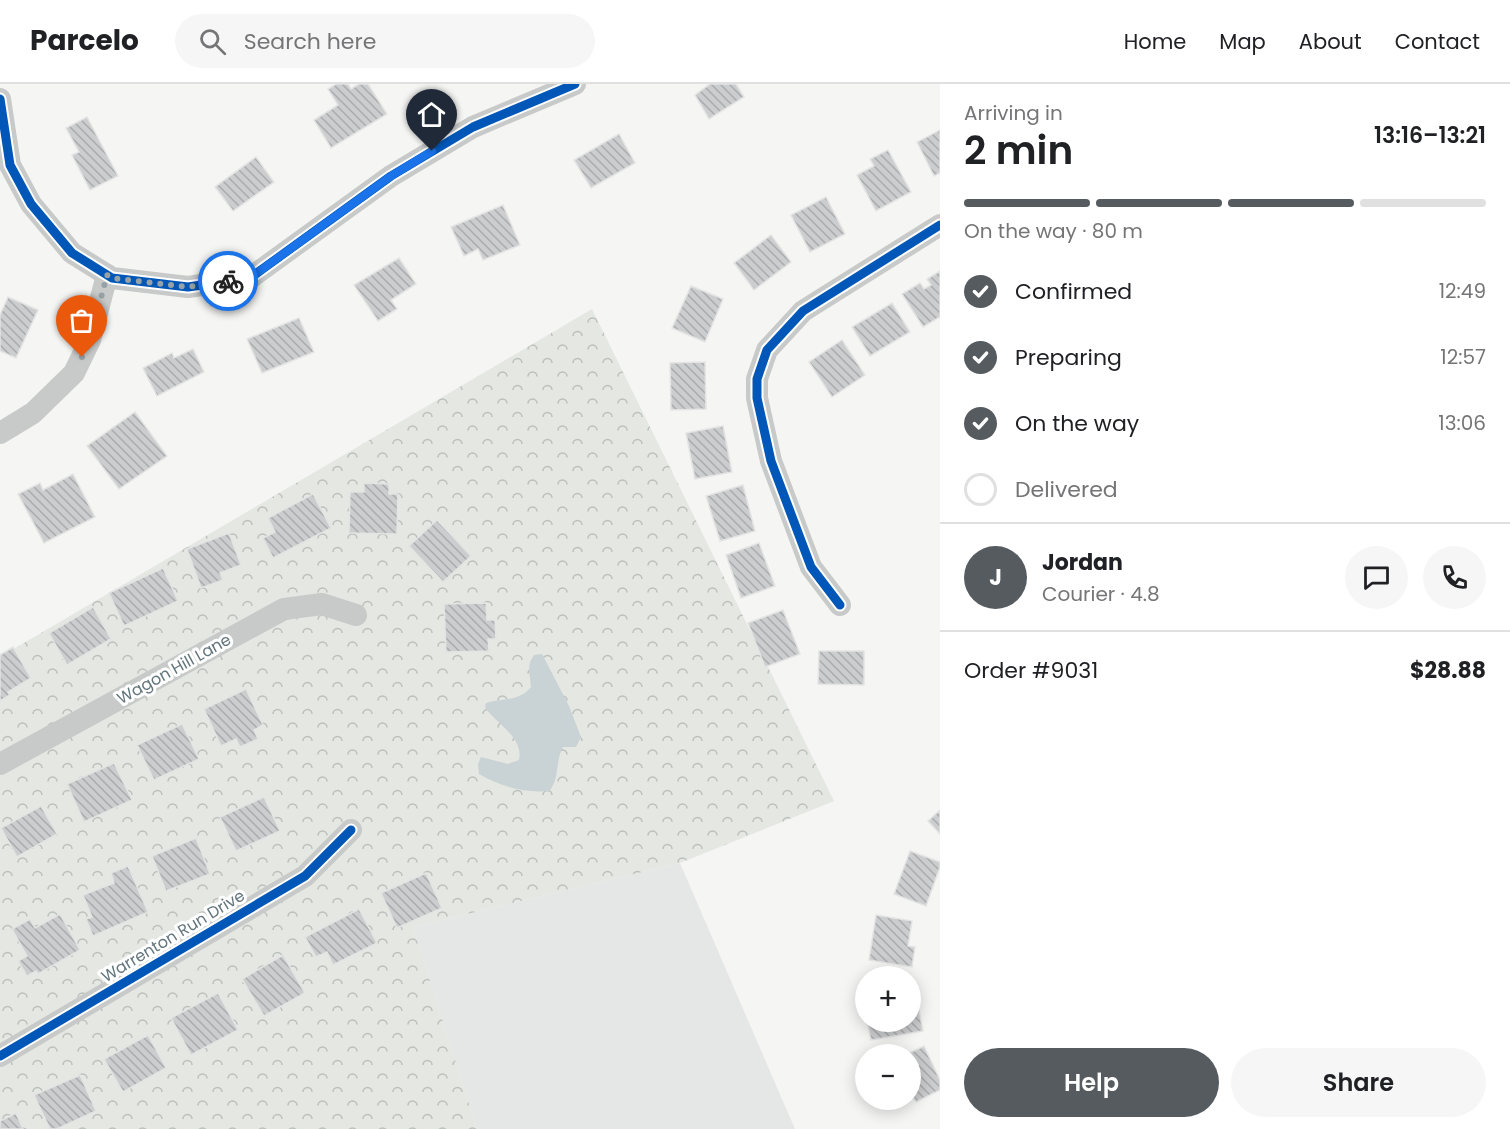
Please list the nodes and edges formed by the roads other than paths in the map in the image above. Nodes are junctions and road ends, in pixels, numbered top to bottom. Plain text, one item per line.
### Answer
1 (575, 84) edge
2 (0, 99) edge
3 (940, 225) edge
4 (107, 275) junction
5 (0, 433) edge
6 (840, 605) dead end
7 (356, 615) dead end
8 (0, 764) edge
9 (351, 830) dead end
10 (0, 1056) edge

1 - 4 street
2 - 4 street
3 - 6 street
4 - 5 street
7 - 8 street, Wagon Hill Lane
9 - 10 street, Warrenton Run Drive

